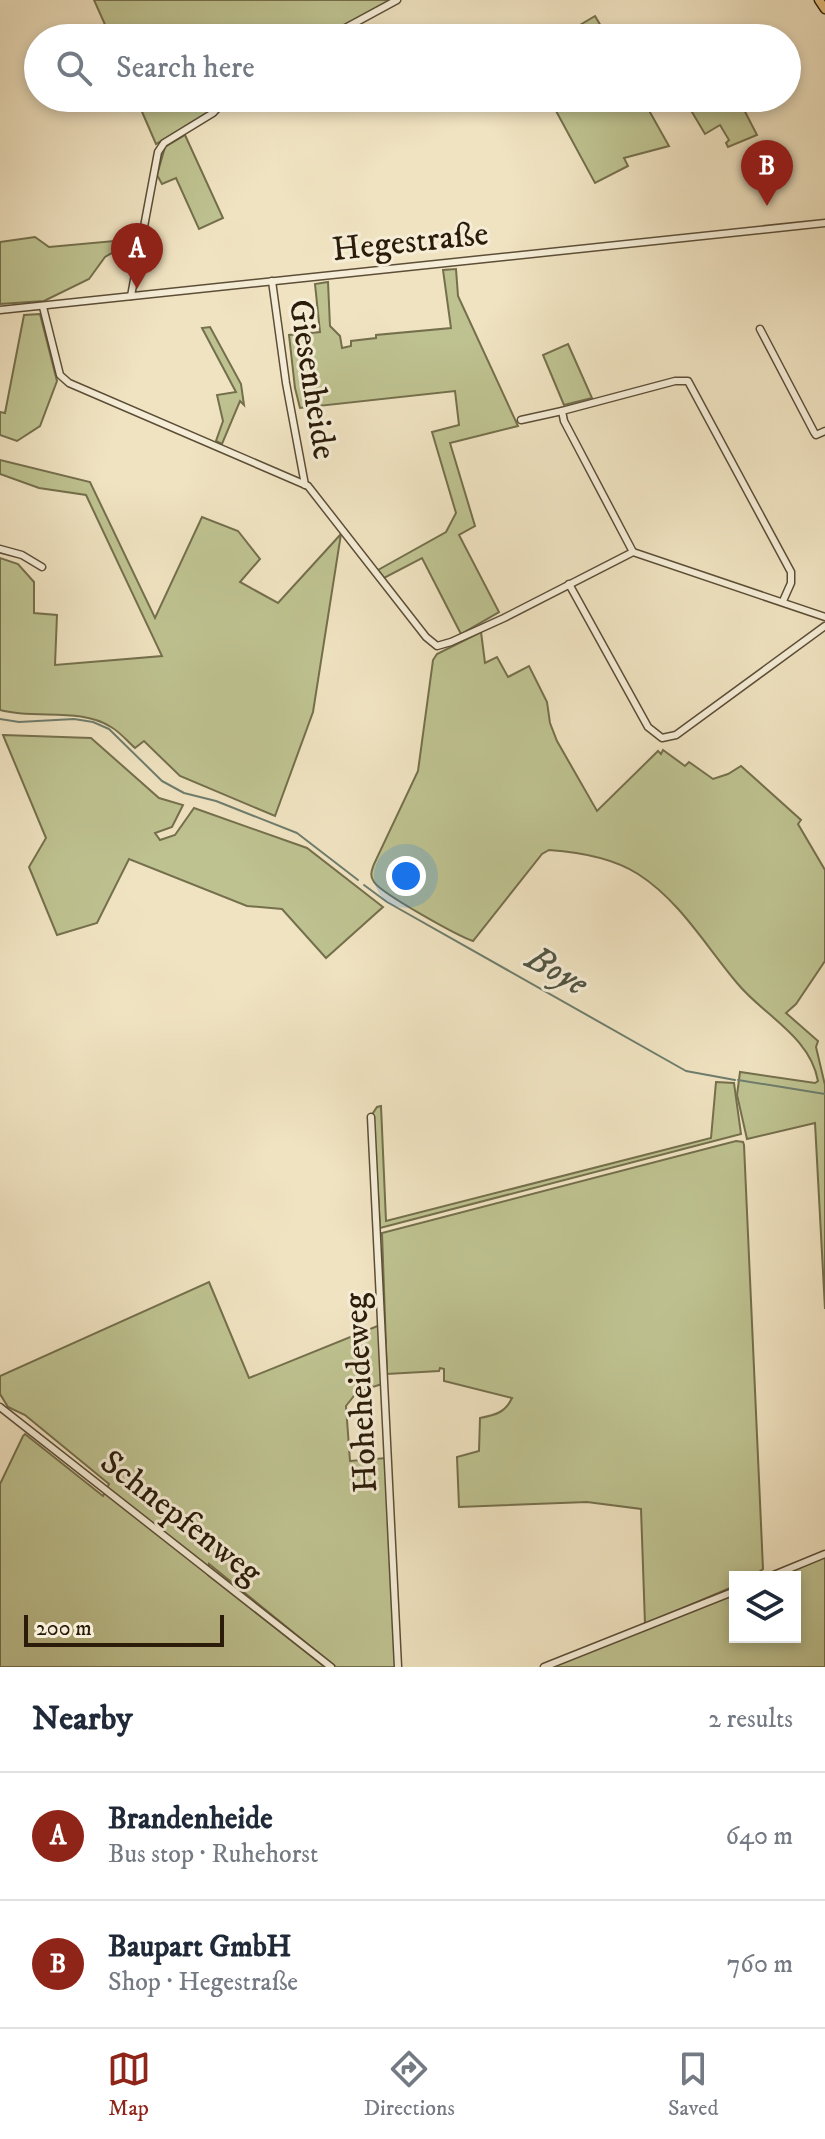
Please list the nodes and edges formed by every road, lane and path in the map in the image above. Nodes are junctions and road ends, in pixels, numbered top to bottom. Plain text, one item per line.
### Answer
1 (397, 0) edge
2 (819, 0) edge
3 (825, 9) edge
4 (353, 24) edge
5 (214, 112) edge
6 (825, 223) edge
7 (272, 281) junction
8 (131, 296) junction
9 (43, 307) junction
10 (0, 310) edge
11 (760, 329) dead end
12 (562, 411) junction
13 (521, 420) dead end
14 (825, 431) edge
15 (305, 485) junction
16 (0, 549) edge
17 (633, 552) junction
18 (42, 567) dead end
19 (569, 584) junction
20 (783, 601) junction
21 (825, 617) edge
22 (825, 626) edge
23 (371, 1117) dead end
24 (0, 1407) edge
25 (825, 1554) edge
26 (784, 1571) edge
27 (729, 1593) edge
28 (331, 1667) edge
29 (398, 1667) edge
30 (544, 1667) edge

1 - 4 street
2 - 3 main road
5 - 8 street
6 - 7 street, Hegestraße
7 - 8 street, Hegestraße
7 - 15 street, Giesenheide
8 - 9 street, Hegestraße
9 - 10 street, Hegestraße
9 - 15 street
11 - 14 street
12 - 13 street
12 - 17 street
12 - 20 street
15 - 19 street
16 - 18 street
17 - 19 street
17 - 20 street
19 - 22 street
20 - 21 street
23 - 29 street, Hoheheideweg
24 - 28 street, Schnepfenweg
25 - 26 street
27 - 30 street

